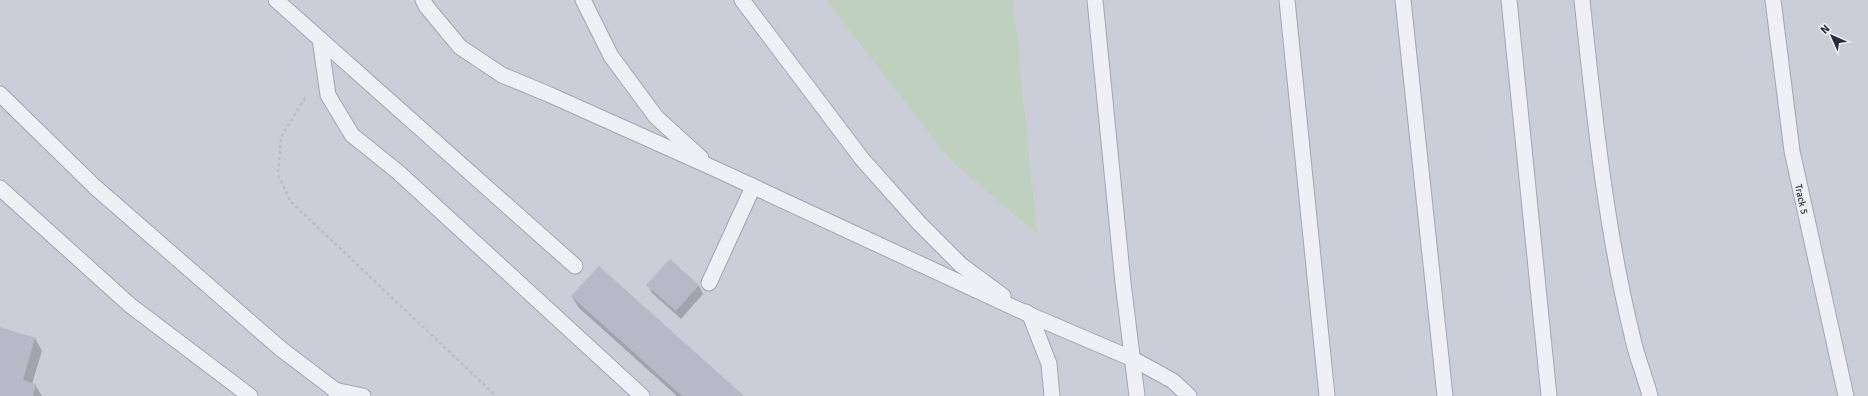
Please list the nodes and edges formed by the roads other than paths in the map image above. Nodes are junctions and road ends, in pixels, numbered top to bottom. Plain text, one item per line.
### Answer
1 (276, 0) edge
2 (423, 0) edge
3 (583, 0) edge
4 (742, 0) edge
5 (1095, 0) edge
6 (1287, 0) edge
7 (1403, 0) edge
8 (1509, 0) edge
9 (1582, 0) edge
10 (1773, 0) edge
11 (320, 39) junction
12 (0, 94) edge
13 (711, 167) junction
14 (753, 187) junction
15 (0, 188) edge
16 (575, 266) dead end
17 (709, 283) dead end
18 (1030, 315) junction
19 (1133, 359) junction
20 (338, 393) edge
21 (250, 396) edge
22 (363, 396) edge
23 (642, 396) edge
24 (1052, 396) edge
25 (1137, 396) edge
26 (1189, 396) edge
27 (1327, 396) edge
28 (1445, 396) edge
29 (1549, 396) edge
30 (1650, 396) edge
31 (1846, 396) edge

1 - 11 lane
2 - 13 lane
3 - 13 lane
4 - 18 lane
5 - 19 lane
6 - 27 lane
7 - 28 lane
8 - 29 lane
9 - 30 lane
10 - 31 lane, Track 5
11 - 16 lane
11 - 23 lane
12 - 20 lane
13 - 14 lane
14 - 17 lane
14 - 18 lane
15 - 21 lane
18 - 19 lane
18 - 24 lane
19 - 25 lane
19 - 26 lane
20 - 22 lane

